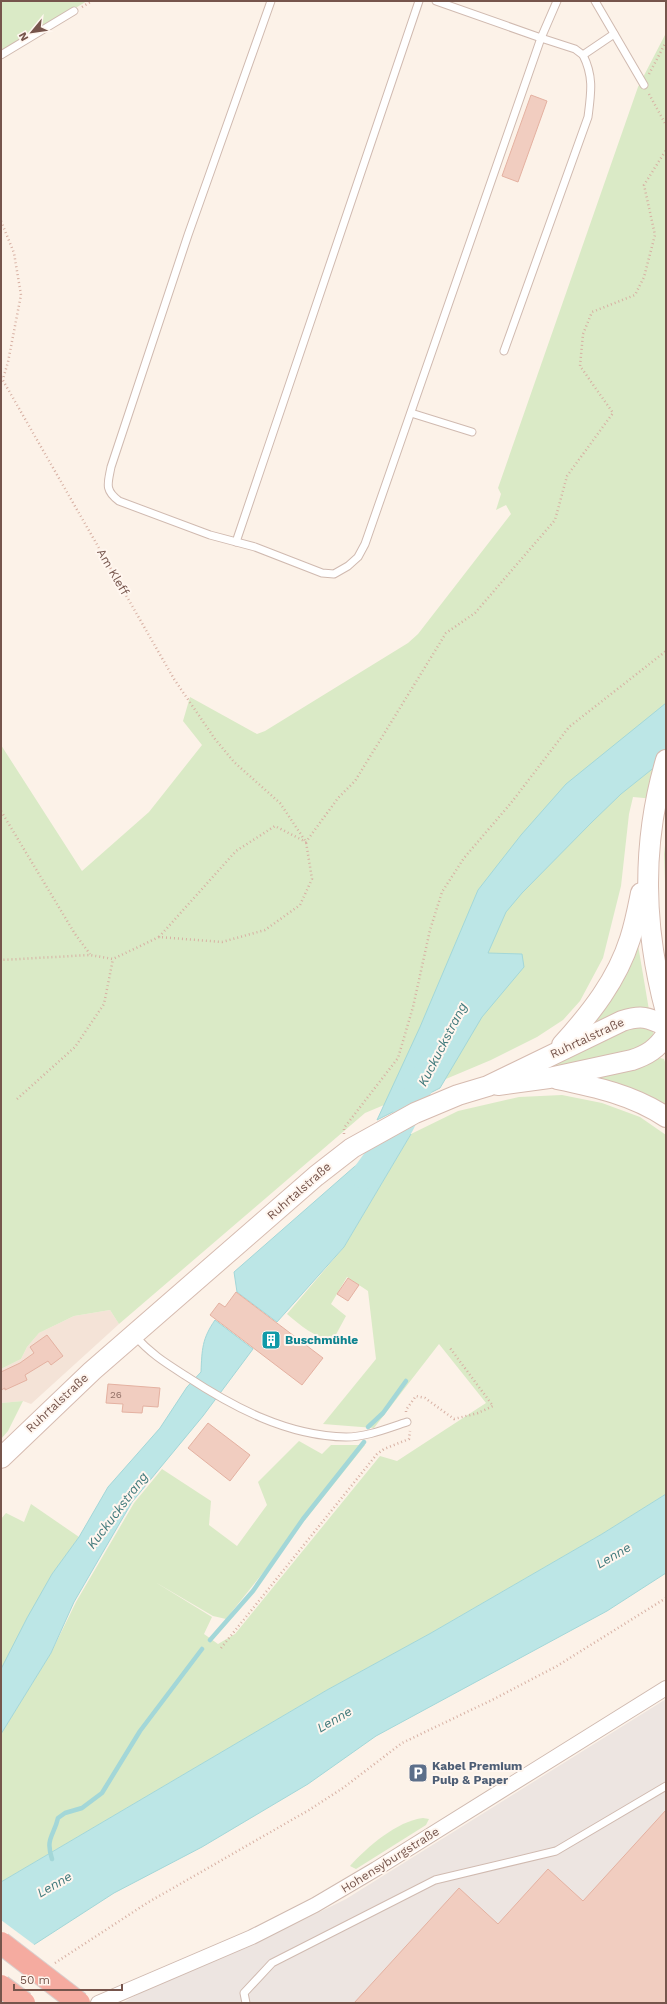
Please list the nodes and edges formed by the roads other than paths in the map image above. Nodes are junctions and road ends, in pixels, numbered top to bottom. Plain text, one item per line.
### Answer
1 (271, 1) edge
2 (419, 1) edge
3 (436, 1) edge
4 (557, 1) edge
5 (595, 1) edge
6 (74, 11) dead end
7 (614, 34) junction
8 (541, 38) junction
9 (1, 55) edge
10 (583, 55) junction
11 (644, 85) road end
12 (504, 351) dead end
13 (411, 412) junction
14 (472, 432) dead end
15 (236, 542) junction
16 (664, 766) edge
17 (647, 872) junction
18 (666, 1012) edge
19 (666, 1026) edge
20 (666, 1035) edge
21 (556, 1052) junction
22 (549, 1078) junction
23 (488, 1086) junction
24 (666, 1117) edge
25 (133, 1335) junction
26 (407, 1422) road end
27 (1, 1458) edge
28 (666, 1688) edge
29 (666, 1786) edge
30 (1, 1943) edge
31 (1, 1986) edge
32 (24, 2003) edge
33 (79, 2003) edge
34 (98, 2003) edge
35 (246, 2003) edge

1 - 15 lane
2 - 15 lane
3 - 8 lane
4 - 8 lane
5 - 7 lane
6 - 9 lane
7 - 10 lane
7 - 11 lane
8 - 10 lane
8 - 13 lane
10 - 12 lane
13 - 14 lane
13 - 15 lane
16 - 17 main road
17 - 18 main road
17 - 21 main road
19 - 21 main road, Ruhrtalstraße
20 - 22 main road, Ruhrtalstraße
21 - 23 main road, Ruhrtalstraße
22 - 23 main road, Ruhrtalstraße
22 - 24 main road
23 - 25 main road, Ruhrtalstraße
25 - 26 lane
25 - 27 main road, Ruhrtalstraße
28 - 34 street, Hohensyburgstraße
29 - 35 lane
30 - 33 highway, bridge
31 - 32 highway, bridge

